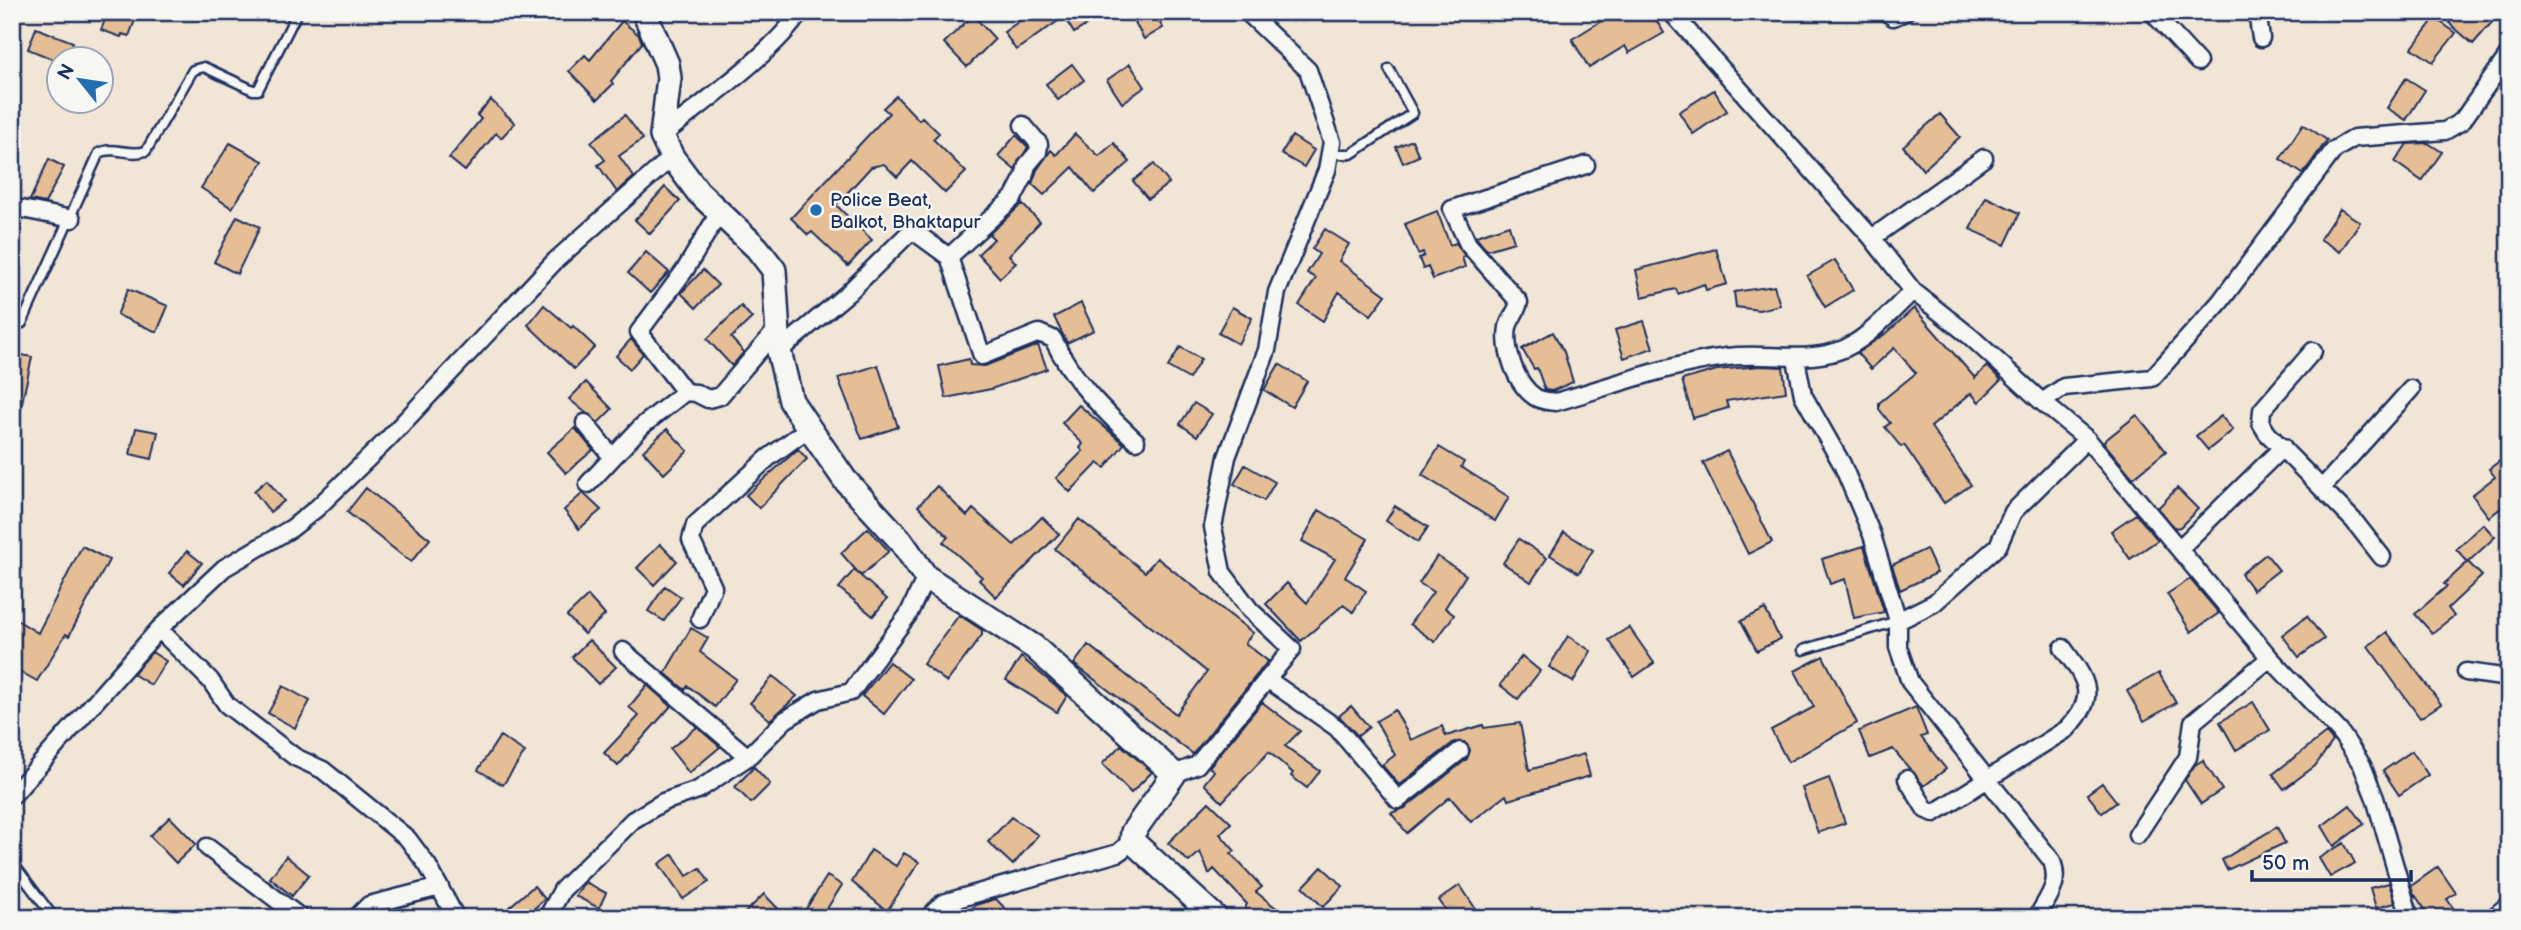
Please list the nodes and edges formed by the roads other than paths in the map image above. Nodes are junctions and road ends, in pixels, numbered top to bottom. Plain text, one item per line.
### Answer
1 (644, 12) edge
2 (800, 12) edge
3 (1247, 12) edge
4 (1671, 12) edge
5 (1886, 12) edge
6 (1905, 12) edge
7 (2152, 12) edge
8 (2257, 12) edge
9 (297, 13) edge
10 (2261, 38) dead end
11 (2509, 54) edge
12 (2199, 62) dead end
13 (1389, 69) dead end
14 (1023, 125) dead end
15 (667, 146) junction
16 (1331, 154) junction
17 (1984, 158) dead end
18 (1586, 166) dead end
19 (12, 207) edge
20 (719, 213) junction
21 (72, 219) junction
22 (1872, 238) junction
23 (949, 257) junction
24 (1913, 291) junction
25 (12, 321) edge
26 (779, 340) junction
27 (2313, 351) dead end
28 (1796, 359) junction
29 (2411, 390) dead end
30 (685, 392) junction
31 (2042, 402) junction
32 (585, 422) dead end
33 (809, 428) junction
34 (2087, 439) junction
35 (1136, 441) dead end
36 (2283, 447) junction
37 (612, 457) junction
38 (588, 484) dead end
39 (2323, 487) junction
40 (2179, 549) junction
41 (2382, 557) dead end
42 (926, 577) junction
43 (700, 619) dead end
44 (1898, 621) junction
45 (159, 629) junction
46 (2063, 648) dead end
47 (1803, 650) dead end
48 (623, 651) dead end
49 (2270, 658) junction
50 (2466, 673) dead end
51 (2509, 678) edge
52 (1267, 679) junction
53 (1460, 751) dead end
54 (748, 757) junction
55 (1174, 774) junction
56 (1906, 779) dead end
57 (1988, 779) junction
58 (12, 796) edge
59 (2137, 835) dead end
60 (1132, 841) junction
61 (207, 847) dead end
62 (12, 862) edge
63 (439, 887) junction
64 (2509, 909) edge
65 (54, 918) edge
66 (139, 918) edge
67 (152, 918) edge
68 (301, 918) edge
69 (356, 918) edge
70 (456, 918) edge
71 (547, 918) edge
72 (928, 918) edge
73 (1216, 918) edge
74 (2037, 918) edge
75 (2410, 918) edge
76 (2498, 918) edge

1 - 15 street
2 - 15 street
3 - 16 street
4 - 22 street
5 - 6 street
7 - 12 street
8 - 10 street
9 - 21 lane
11 - 31 street
13 - 16 lane
14 - 23 street
15 - 20 street
15 - 45 street
16 - 52 street
17 - 22 street
18 - 28 street
19 - 21 street
20 - 26 street
20 - 30 street
21 - 25 lane
22 - 24 street
23 - 26 street
23 - 35 street
24 - 28 street
24 - 31 street
26 - 30 street
26 - 33 street
27 - 36 street
28 - 44 street
29 - 39 street
30 - 37 street
31 - 34 street
32 - 37 street
33 - 42 street
33 - 43 street
34 - 40 street
34 - 44 street
36 - 39 street
36 - 40 street
37 - 38 street
39 - 41 street
40 - 49 street
42 - 54 street
42 - 55 street
44 - 47 lane
44 - 57 street
45 - 58 street
45 - 63 street
46 - 57 street
48 - 54 street
49 - 59 street
49 - 75 street
50 - 51 street
52 - 53 street
52 - 55 street
54 - 71 street
55 - 60 street
56 - 57 street
57 - 74 street
60 - 72 street
60 - 73 street
61 - 68 street
62 - 65 lane
63 - 69 street
63 - 70 street
64 - 76 street
66 - 67 lane

